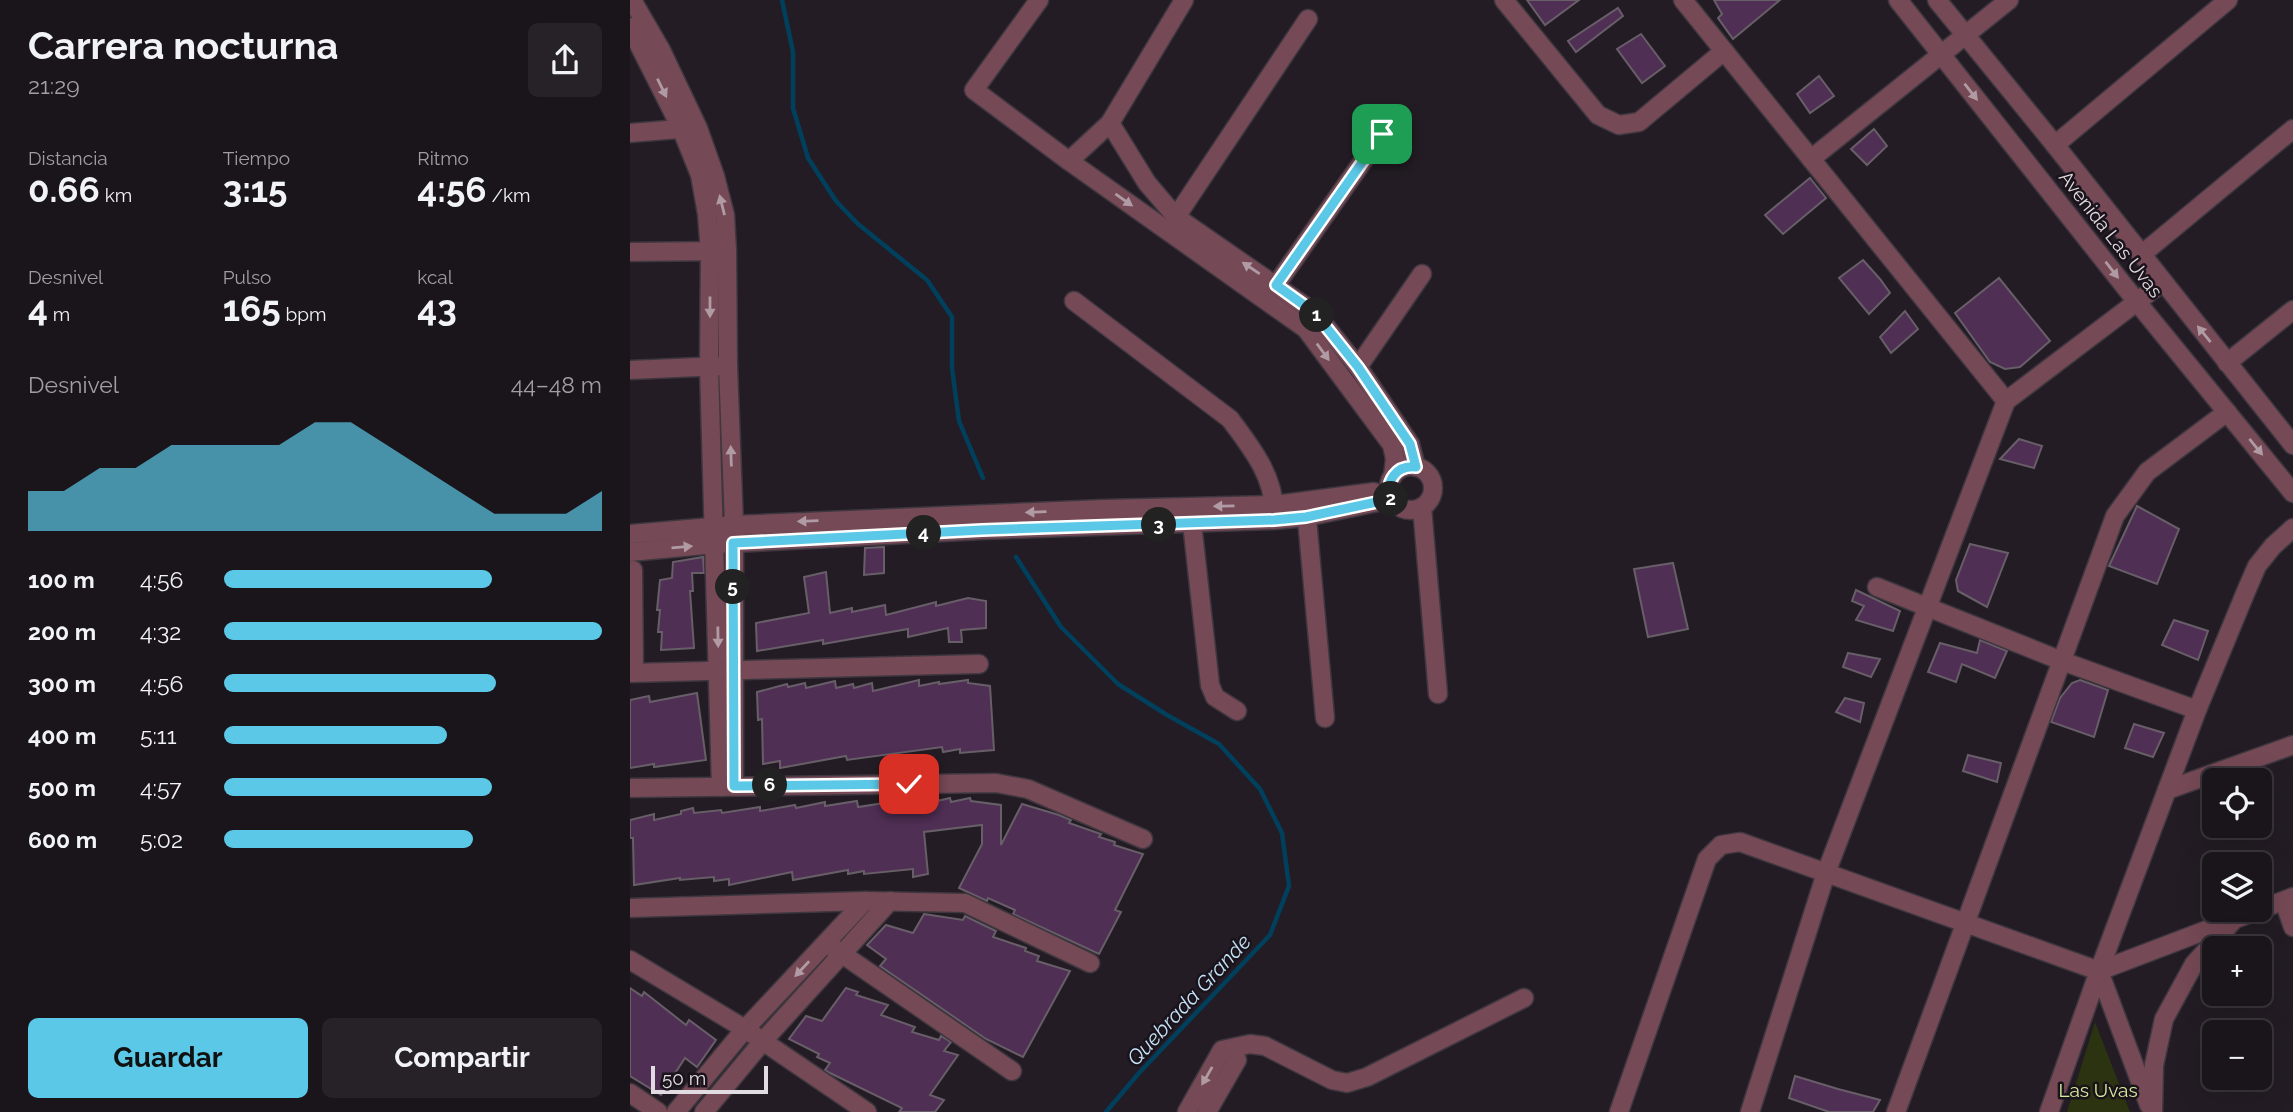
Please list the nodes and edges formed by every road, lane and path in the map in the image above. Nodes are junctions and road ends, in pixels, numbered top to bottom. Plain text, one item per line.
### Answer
1 (632, 0) edge
2 (1039, 0) edge
3 (1184, 0) edge
4 (1504, 0) edge
5 (1683, 0) edge
6 (1898, 0) edge
7 (1937, 0) edge
8 (2009, 0) edge
9 (2228, 0) edge
10 (1308, 19) dead end
11 (630, 27) edge
12 (1965, 35) junction
13 (1724, 51) junction
14 (1941, 54) junction
15 (1110, 123) junction
16 (690, 128) junction
17 (2293, 129) edge
18 (630, 133) edge
19 (1382, 134) dead end
20 (2055, 145) junction
21 (1811, 159) junction
22 (1069, 161) junction
23 (1176, 217) junction
24 (630, 252) edge
25 (719, 252) junction
26 (2141, 255) junction
27 (1422, 274) dead end
28 (2163, 282) junction
29 (1276, 285) junction
30 (1074, 301) dead end
31 (2137, 302) junction
32 (2293, 310) edge
33 (2227, 363) junction
34 (718, 367) junction
35 (1358, 367) junction
36 (630, 370) edge
37 (2006, 401) junction
38 (2227, 412) junction
39 (2293, 445) edge
40 (1416, 467) junction
41 (1391, 488) junction
42 (2293, 492) edge
43 (1422, 507) junction
44 (1306, 509) junction
45 (1274, 512) junction
46 (1191, 515) junction
47 (1137, 517) junction
48 (734, 524) junction
49 (714, 526) junction
50 (2293, 528) edge
51 (630, 534) edge
52 (733, 543) junction
53 (715, 544) junction
54 (632, 561) edge
55 (1877, 587) dead end
56 (725, 603) junction
57 (1929, 608) junction
58 (2062, 661) junction
59 (979, 664) dead end
60 (726, 670) junction
61 (632, 673) edge
62 (1438, 694) dead end
63 (2197, 710) junction
64 (1237, 711) dead end
65 (1325, 718) dead end
66 (2293, 745) edge
67 (728, 786) junction
68 (630, 788) edge
69 (2167, 790) junction
70 (1143, 839) dead end
71 (1826, 873) junction
72 (2288, 899) edge
73 (865, 901) junction
74 (890, 901) junction
75 (630, 908) edge
76 (2226, 922) edge
77 (2231, 922) edge
78 (1966, 923) junction
79 (2293, 927) edge
80 (827, 943) junction
81 (842, 955) junction
82 (630, 960) edge
83 (1090, 963) dead end
84 (2099, 971) junction
85 (1524, 998) dead end
86 (745, 1029) junction
87 (763, 1041) junction
88 (1233, 1049) junction
89 (1013, 1071) dead end
90 (630, 1093) edge
91 (658, 1112) edge
92 (676, 1112) edge
93 (704, 1112) edge
94 (867, 1112) edge
95 (1187, 1112) edge
96 (1207, 1112) edge
97 (1619, 1112) edge
98 (1750, 1112) edge
99 (1896, 1112) edge
100 (2049, 1112) edge
101 (2152, 1112) edge

1 - 16 street
2 - 22 street
3 - 15 street
4 - 13 street
5 - 13 street
6 - 14 street, Avenida Las Uvas
7 - 12 street, Avenida Las Uvas
8 - 12 street
9 - 20 street
10 - 23 street
11 -> 16 street
12 - 14 street
12 - 20 street, Avenida Las Uvas
13 - 21 street
14 - 21 street
14 -> 31 street, Avenida Las Uvas
15 - 22 street
15 - 23 street
16 - 18 street
16 - 25 street
17 - 26 street
19 - 29 street
20 - 26 street, Avenida Las Uvas
21 - 37 street
22 -> 41 street
29 -> 23 street
24 - 25 street
25 - 34 street
26 - 28 street, Avenida Las Uvas
27 - 35 street
28 - 31 street
33 -> 28 street, Avenida Las Uvas
29 - 35 street
30 - 45 street
31 - 37 street
31 - 38 street, Avenida Las Uvas
32 - 33 street
33 - 39 street, Avenida Las Uvas
34 - 36 street
48 -> 34 street
34 - 49 street
35 - 40 street
37 - 57 street
38 -> 42 street, Avenida Las Uvas
38 - 58 street
40 - 41 street
40 - 43 street
41 - 43 street
41 - 44 street
43 - 62 street
44 - 45 street
44 - 65 street
45 - 46 street
46 - 47 street
46 - 64 street
47 -> 48 street
47 - 52 street
48 - 49 street
48 - 52 street
49 - 51 street
49 - 53 street
50 - 63 street
52 - 53 street
52 - 56 street
54 -> 53 street
53 - 56 street
54 - 61 street
55 - 57 street
56 - 60 street
57 - 58 street
57 - 71 street
58 - 63 street
58 - 78 street
59 - 60 street
60 - 61 street
60 - 67 street
63 - 69 street
66 - 69 street
67 - 68 street
67 - 70 street
69 - 84 street
71 - 78 street
71 - 97 street
71 - 98 street
72 - 79 street
73 - 74 street
73 - 75 street
73 - 80 street
74 - 81 street
74 - 83 street
76 - 84 street
77 - 101 street
78 - 84 street
78 - 99 street
80 - 81 street
80 -> 86 street
81 - 87 street
81 - 89 street
82 - 86 street
84 - 100 street
84 - 101 street
85 - 88 street
86 - 87 street
86 - 92 street
87 - 93 street
87 - 94 street
88 -> 95 street
88 - 96 street
90 - 91 street

